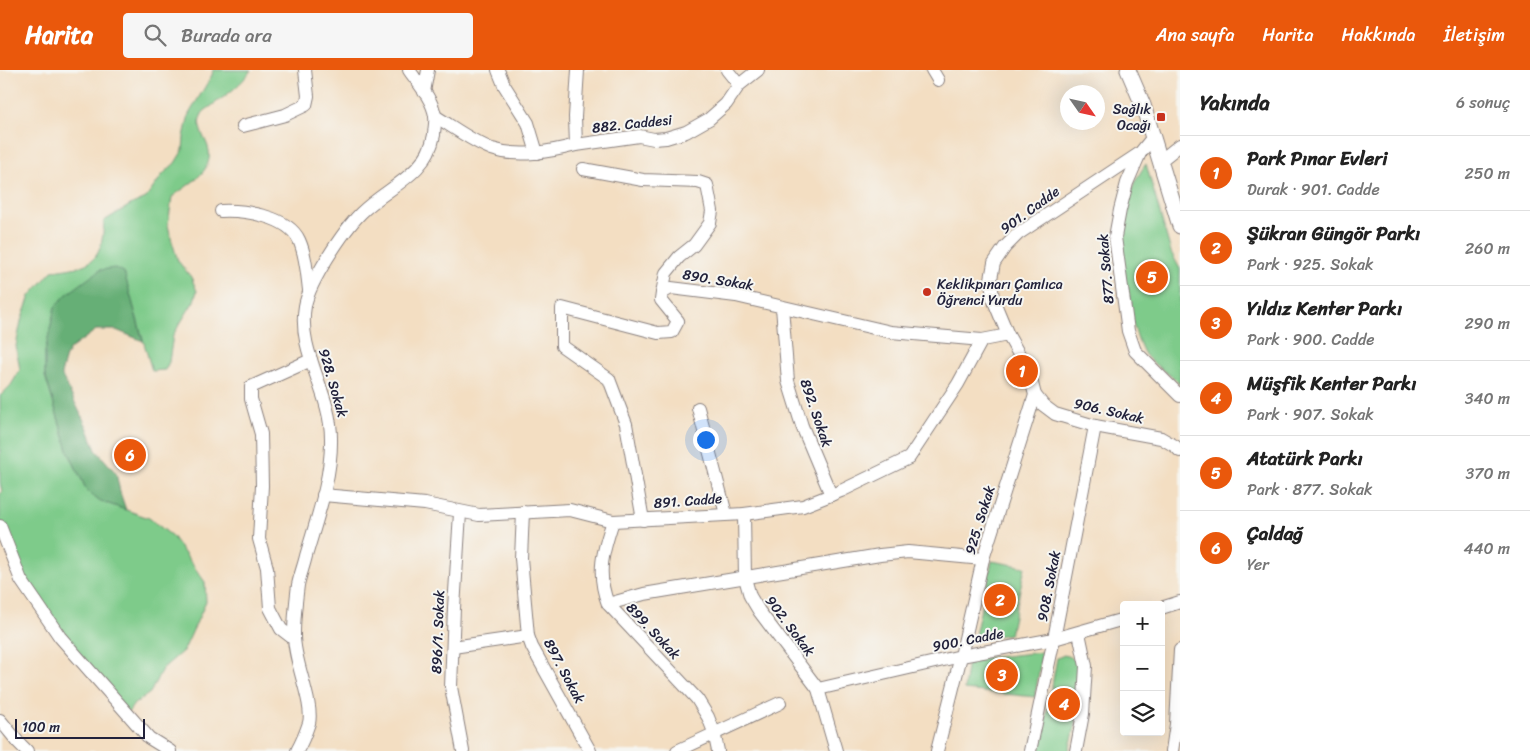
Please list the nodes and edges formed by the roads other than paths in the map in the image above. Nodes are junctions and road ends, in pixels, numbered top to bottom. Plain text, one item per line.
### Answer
1 (305, 70) edge
2 (410, 70) edge
3 (428, 70) edge
4 (498, 70) edge
5 (578, 70) edge
6 (727, 70) edge
7 (758, 70) edge
8 (1128, 70) edge
9 (739, 85) junction
10 (424, 92) junction
11 (435, 116) junction
12 (243, 126) dead end
13 (1153, 137) junction
14 (576, 145) junction
15 (1180, 146) edge
16 (538, 153) junction
17 (1140, 153) junction
18 (1160, 161) junction
19 (583, 169) dead end
20 (1174, 188) edge
21 (221, 211) dead end
22 (1180, 226) edge
23 (309, 290) junction
24 (662, 293) junction
25 (782, 307) junction
26 (1008, 335) junction
27 (982, 340) junction
28 (311, 360) junction
29 (1035, 395) junction
30 (1180, 396) edge
31 (698, 408) dead end
32 (1096, 426) junction
33 (1180, 451) edge
34 (323, 495) junction
35 (832, 495) junction
36 (524, 512) junction
37 (460, 513) junction
38 (726, 514) junction
39 (744, 514) junction
40 (643, 520) junction
41 (613, 521) junction
42 (0, 526) edge
43 (983, 559) junction
44 (745, 578) junction
45 (1180, 602) edge
46 (608, 604) junction
47 (1165, 607) edge
48 (1120, 620) edge
49 (1079, 633) junction
50 (528, 636) junction
51 (294, 639) junction
52 (1054, 639) junction
53 (453, 647) junction
54 (1180, 650) edge
55 (961, 656) junction
56 (818, 689) junction
57 (780, 703) dead end
58 (0, 720) edge
59 (714, 732) junction
60 (26, 751) edge
61 (170, 751) edge
62 (297, 751) edge
63 (464, 751) edge
64 (590, 751) edge
65 (677, 751) edge
66 (718, 751) edge
67 (836, 751) edge
68 (936, 751) edge
69 (1030, 751) edge
70 (1076, 751) edge
71 (1172, 751) edge

1 - 12 street
2 - 10 street
3 - 10 street
4 - 16 street
5 - 14 street
6 - 9 street
7 - 9 street, 882. Caddesi
8 - 13 main road
9 - 14 street, 882. Caddesi
10 - 11 street
11 - 16 street, 882. Caddesi
11 - 23 street, 928. Sokak
13 - 17 street, 901. Cadde
13 - 18 main road
14 - 16 street, 882. Caddesi
15 - 18 street
17 - 26 street, 901. Cadde
17 - 30 street, 877. Sokak
18 - 20 main road
19 - 24 street
20 - 22 main road
21 - 23 street
23 - 28 street, 928. Sokak
24 - 25 street, 890. Sokak
24 - 40 street
25 - 27 street, 890. Sokak
25 - 35 street, 892. Sokak
26 - 27 street, 890. Sokak
26 - 29 street, 901. Cadde
27 - 35 street, 891. Cadde
28 - 34 street, 928. Sokak
28 - 51 street
29 - 32 street, 906. Sokak
29 - 43 street, 925. Sokak
31 - 38 street
32 - 33 street, 906. Sokak
32 - 52 street, 908. Sokak
34 - 37 street, 891. Cadde
34 - 51 street, 928. Sokak
35 - 39 street, 891. Cadde
36 - 37 street, 891. Cadde
36 - 41 street, 891. Cadde
36 - 50 street, 897. Sokak
37 - 53 street, 896/1. Sokak
38 - 39 street, 891. Cadde
38 - 40 street, 891. Cadde
39 - 44 street, 902. Sokak
40 - 41 street, 891. Cadde
41 - 46 street, 899. Sokak
42 - 61 street
43 - 44 street
43 - 55 street, 925. Sokak
44 - 46 street
44 - 56 street, 902. Sokak
45 - 47 street
46 - 59 street, 899. Sokak
48 - 49 street, 900. Cadde
49 - 52 street, 900. Cadde
49 - 70 street
50 - 53 street
50 - 64 street, 897. Sokak
51 - 62 street, 928. Sokak
52 - 55 street, 900. Cadde
52 - 69 street, 908. Sokak
53 - 63 street, 896/1. Sokak
54 - 71 street
55 - 56 street, 900. Cadde
55 - 68 street
56 - 67 street, 902. Sokak
57 - 59 street
58 - 60 street
59 - 65 street
59 - 66 street, 899. Sokak

